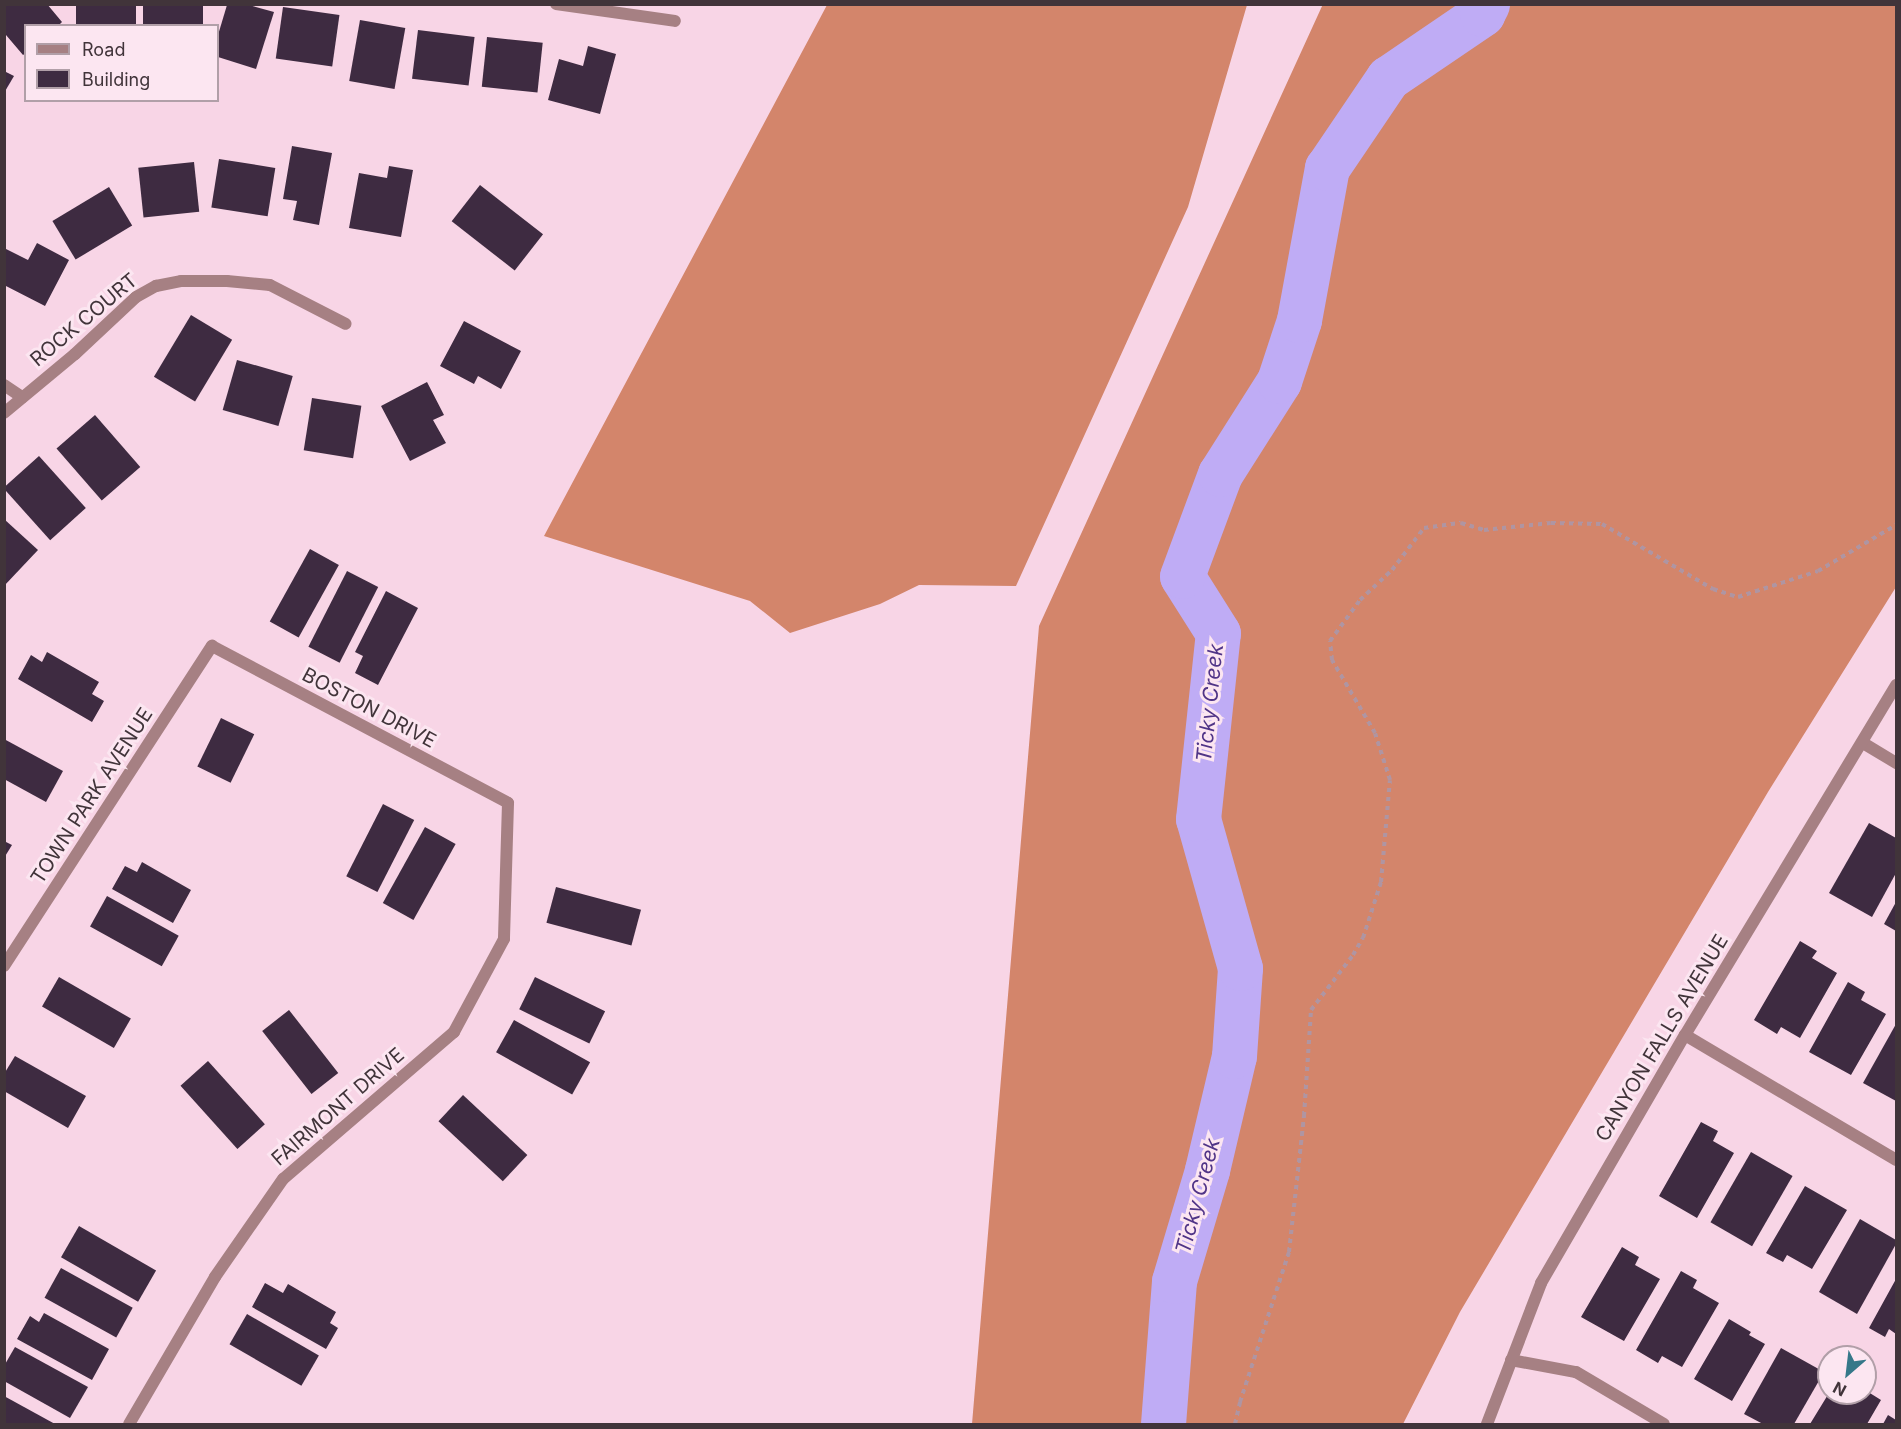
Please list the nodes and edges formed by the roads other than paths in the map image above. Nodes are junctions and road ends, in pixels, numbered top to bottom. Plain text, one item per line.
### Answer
1 (556, 4) edge
2 (675, 21) dead end
3 (346, 324) dead end
4 (4, 385) edge
5 (22, 397) junction
6 (4, 413) edge
7 (212, 646) joint
8 (1896, 685) edge
9 (1863, 743) junction
10 (1896, 763) edge
11 (508, 803) joint
12 (4, 966) edge
13 (1685, 1035) junction
14 (1896, 1160) edge
15 (1511, 1360) junction
16 (129, 1425) edge
17 (1487, 1425) edge
18 (1664, 1425) edge

1 - 2 street
3 - 5 street, ROCK COURT
4 - 5 street
5 - 6 street, ROCK COURT
7 - 11 street, BOSTON DRIVE
7 - 12 street, TOWN PARK AVENUE
8 - 9 street, CANYON FALLS AVENUE
9 - 10 street
9 - 13 street, CANYON FALLS AVENUE
11 - 16 street, FAIRMONT DRIVE
13 - 14 street
13 - 15 street, CANYON FALLS AVENUE
15 - 17 street, CANYON FALLS AVENUE
15 - 18 street

